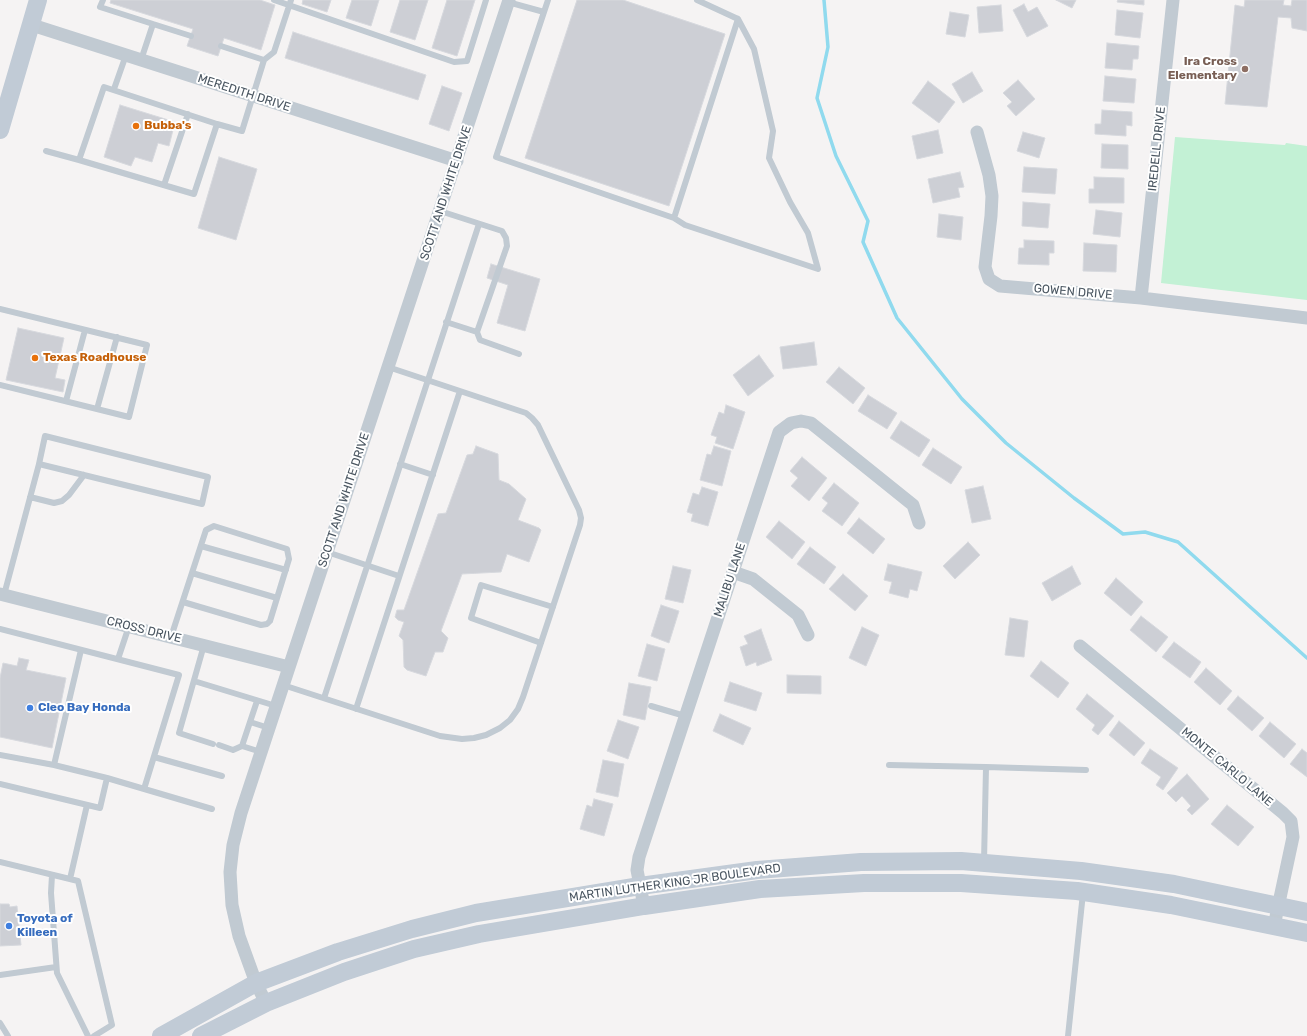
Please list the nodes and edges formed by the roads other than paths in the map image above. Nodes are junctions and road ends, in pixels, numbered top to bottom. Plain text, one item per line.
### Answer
1 (38, 0) edge
2 (103, 0) edge
3 (274, 0) edge
4 (486, 0) edge
5 (548, 0) edge
6 (697, 0) edge
7 (1173, 0) edge
8 (509, 1) edge
9 (290, 2) edge
10 (544, 12) junction
11 (738, 19) junction
12 (153, 24) junction
13 (32, 25) junction
14 (191, 36) dead end
15 (221, 46) dead end
16 (126, 55) junction
17 (141, 60) junction
18 (264, 60) junction
19 (114, 89) junction
20 (253, 96) junction
21 (188, 114) junction
22 (217, 124) junction
23 (0, 130) edge
24 (977, 132) dead end
25 (46, 151) dead end
26 (80, 160) junction
27 (457, 161) junction
28 (164, 185) junction
29 (440, 211) junction
30 (674, 218) junction
31 (479, 224) junction
32 (1141, 298) junction
33 (0, 311) edge
34 (1307, 318) edge
35 (446, 322) junction
36 (85, 330) junction
37 (477, 332) junction
38 (117, 337) junction
39 (519, 354) dead end
40 (388, 367) junction
41 (427, 380) junction
42 (0, 385) edge
43 (460, 391) junction
44 (66, 401) junction
45 (97, 409) junction
46 (39, 464) junction
47 (400, 464) junction
48 (84, 475) junction
49 (433, 475) junction
50 (30, 498) junction
51 (919, 524) dead end
52 (201, 546) junction
53 (327, 552) junction
54 (367, 565) junction
55 (286, 570) junction
56 (733, 572) junction
57 (192, 573) junction
58 (399, 576) junction
59 (2, 594) edge
60 (277, 598) junction
61 (183, 602) junction
62 (553, 607) junction
63 (129, 626) junction
64 (0, 629) edge
65 (808, 635) dead end
66 (171, 637) junction
67 (541, 643) junction
68 (204, 645) junction
69 (1080, 646) dead end
70 (81, 650) junction
71 (118, 659) junction
72 (289, 667) junction
73 (194, 681) junction
74 (283, 685) junction
75 (324, 698) junction
76 (257, 701) junction
77 (276, 706) junction
78 (652, 706) dead end
79 (356, 708) junction
80 (685, 716) junction
81 (250, 722) junction
82 (269, 728) junction
83 (242, 746) junction
84 (261, 752) junction
85 (0, 755) edge
86 (154, 757) junction
87 (54, 765) junction
88 (890, 765) dead end
89 (986, 767) junction
90 (1086, 770) dead end
91 (222, 776) dead end
92 (107, 778) junction
93 (0, 786) edge
94 (144, 789) junction
95 (87, 805) junction
96 (212, 809) dead end
97 (0, 862) edge
98 (984, 863) junction
99 (1086, 872) junction
100 (52, 875) junction
101 (70, 879) junction
102 (640, 886) junction
103 (1084, 892) junction
104 (644, 906) junction
105 (1278, 907) junction
106 (1307, 912) edge
107 (1274, 926) junction
108 (1307, 933) edge
109 (56, 967) junction
110 (0, 975) edge
111 (256, 983) junction
112 (266, 1003) junction
113 (0, 1023) edge
114 (8, 1036) edge
115 (88, 1036) edge
116 (94, 1036) edge
117 (161, 1036) edge
118 (201, 1036) edge
119 (1068, 1036) edge

1 - 13 main road
2 - 12 lane
3 - 9 lane
4 - 9 lane
5 - 10 lane
6 - 11 lane
7 - 32 street, IREDELL DRIVE
8 - 10 lane
8 - 27 street, SCOTT AND WHITE DRIVE
9 - 18 lane
10 - 30 lane
11 - 30 lane
11 - 30 lane
12 - 14 lane
12 - 17 lane
13 - 16 street, MEREDITH DRIVE
13 - 23 main road
15 - 18 lane
16 - 17 street, MEREDITH DRIVE
16 - 19 lane
17 - 20 street, MEREDITH DRIVE
18 - 20 lane
19 - 21 lane
19 - 26 lane
20 - 22 lane
20 - 27 street, MEREDITH DRIVE
21 - 22 lane
21 - 28 lane
22 - 28 lane
24 - 32 street, GOWEN DRIVE
25 - 26 lane
26 - 28 lane
27 - 29 street, SCOTT AND WHITE DRIVE
29 - 31 lane
29 - 40 street, SCOTT AND WHITE DRIVE
31 - 35 lane
31 - 37 lane
32 - 34 street, GOWEN DRIVE
33 - 36 lane
35 - 37 lane
35 - 41 lane
36 - 38 lane
36 - 44 lane
37 - 39 lane
38 - 45 lane
38 - 45 lane
40 - 41 lane
40 - 53 street, SCOTT AND WHITE DRIVE
41 - 43 lane
41 - 47 lane
42 - 44 lane
43 - 49 lane
43 - 62 lane
44 - 45 lane
46 - 48 lane
46 - 48 lane
46 - 50 lane
47 - 49 lane
47 - 54 lane
48 - 50 lane
49 - 58 lane
50 - 59 lane
51 - 56 street, MALIBU LANE
52 - 55 lane
52 - 55 lane
52 - 57 lane
53 - 54 lane
53 - 72 street, SCOTT AND WHITE DRIVE
54 - 58 lane
54 - 75 lane
55 - 60 lane
56 - 65 street
56 - 80 street, MALIBU LANE
57 - 60 lane
57 - 61 lane
58 - 79 lane
59 - 63 street, CROSS DRIVE
60 - 61 lane
61 - 66 lane
62 - 67 lane
62 - 67 lane
63 - 66 street, CROSS DRIVE
63 - 71 lane
64 - 70 lane
66 - 68 street, CROSS DRIVE
67 - 79 lane
68 - 72 street, CROSS DRIVE
68 - 73 lane
69 - 105 street, MONTE CARLO LANE
70 - 71 lane
70 - 87 lane
71 - 86 lane
72 - 74 street, SCOTT AND WHITE DRIVE
73 - 76 lane
73 - 83 lane
74 - 75 lane
74 - 77 street, SCOTT AND WHITE DRIVE
75 - 79 lane
76 - 77 lane
76 - 81 lane
77 - 82 street, SCOTT AND WHITE DRIVE
78 - 80 lane
80 - 102 street, MALIBU LANE
81 - 82 lane
81 - 83 lane
82 - 84 street, SCOTT AND WHITE DRIVE
83 - 84 lane
84 - 111 street, SCOTT AND WHITE DRIVE
85 - 87 lane
86 - 91 lane
86 - 94 lane
87 - 92 lane
88 - 89 lane
89 - 90 lane
89 - 98 lane
92 - 94 lane
92 - 95 lane
93 - 95 lane
94 - 96 lane
95 - 101 lane
97 - 100 lane
98 - 99 main road, MARTIN LUTHER KING JR BOULEVARD
98 - 102 main road, MARTIN LUTHER KING JR BOULEVARD
99 - 103 main road
99 - 105 main road, MARTIN LUTHER KING JR BOULEVARD
100 - 101 lane
100 - 109 lane
101 - 116 lane
102 - 104 street, MALIBU LANE
102 - 111 main road, MARTIN LUTHER KING JR BOULEVARD
103 - 104 main road, MARTIN LUTHER KING JR BOULEVARD
103 - 107 main road, MARTIN LUTHER KING JR BOULEVARD
103 - 119 lane
104 - 112 main road, MARTIN LUTHER KING JR BOULEVARD
105 - 106 main road, MARTIN LUTHER KING JR BOULEVARD
105 - 107 street, MONTE CARLO LANE
107 - 108 main road, MARTIN LUTHER KING JR BOULEVARD
109 - 110 lane
109 - 115 lane
111 - 112 street, SCOTT AND WHITE DRIVE
111 - 117 main road, MARTIN LUTHER KING JR BOULEVARD
112 - 118 main road, MARTIN LUTHER KING JR BOULEVARD
113 - 114 lane

